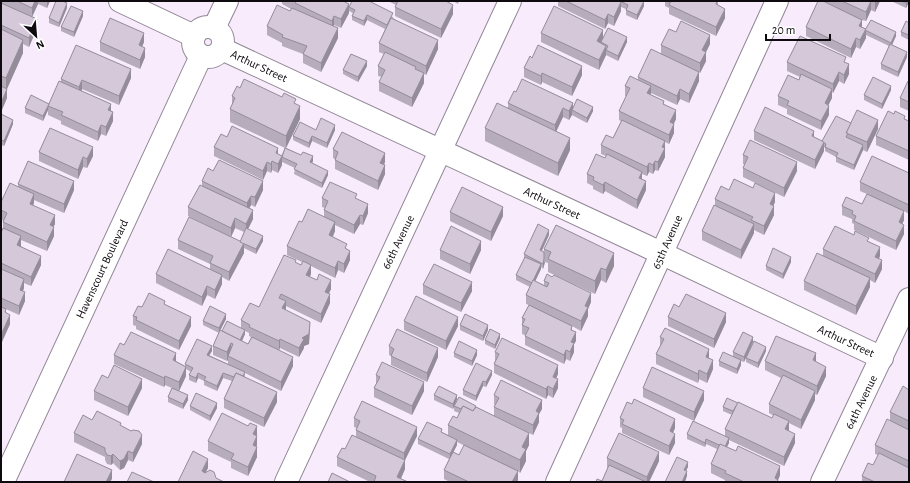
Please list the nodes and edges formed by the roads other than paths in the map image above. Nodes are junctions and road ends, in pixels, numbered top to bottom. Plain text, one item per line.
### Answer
1 (120, 1) edge
2 (227, 1) edge
3 (510, 1) edge
4 (777, 1) edge
5 (214, 28) junction
6 (194, 36) junction
7 (222, 49) junction
8 (201, 56) junction
9 (441, 152) junction
10 (662, 254) junction
11 (909, 299) edge
12 (882, 358) junction
13 (3, 482) edge
14 (286, 482) edge
15 (557, 482) edge
16 (822, 482) edge

1 - 6 street
2 - 5 street
3 - 9 street, 66th Avenue
4 - 10 street, 65th Avenue
5 - 6 street
5 - 7 street
6 - 8 street
7 - 8 street
7 - 9 street, Arthur Street
8 - 13 street, Havenscourt Boulevard
9 - 10 street, Arthur Street
9 - 14 street, 66th Avenue
10 - 12 street, Arthur Street
10 - 15 street, 65th Avenue
11 - 12 street, 64th Avenue
12 - 16 street, 64th Avenue

